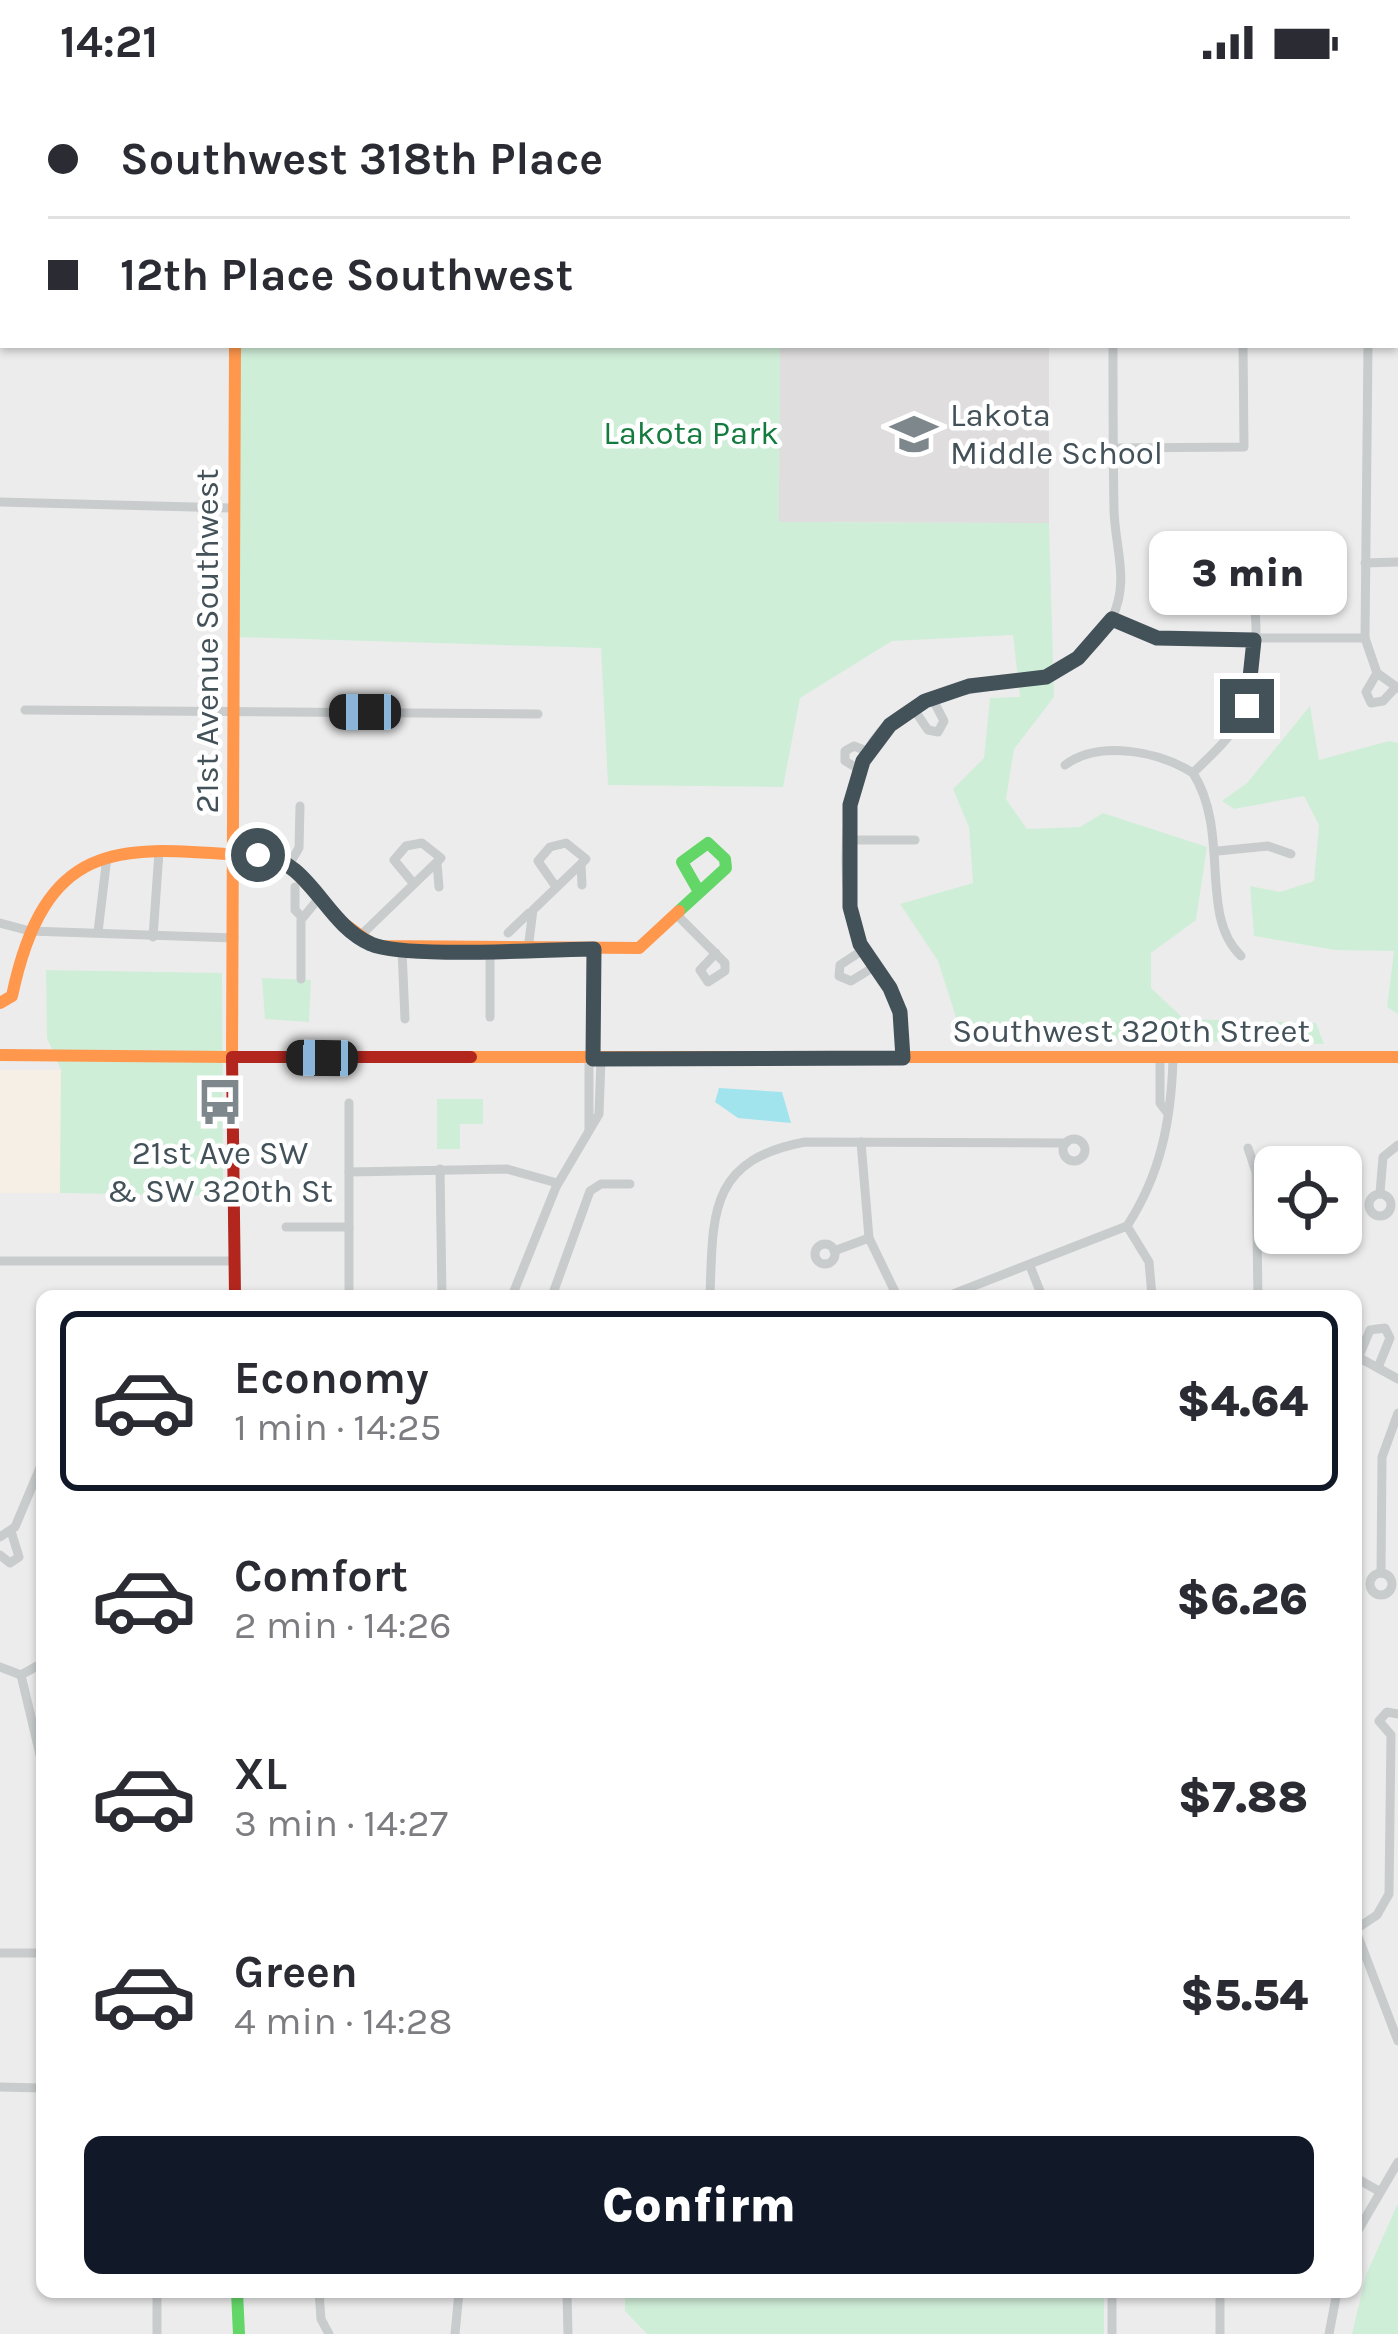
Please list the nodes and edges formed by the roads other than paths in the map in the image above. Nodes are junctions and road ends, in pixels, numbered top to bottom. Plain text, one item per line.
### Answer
1 (236, 348) edge
2 (1113, 348) edge
3 (1244, 348) edge
4 (1368, 348) edge
5 (1114, 448) junction
6 (0, 502) edge
7 (232, 508) junction
8 (1365, 562) junction
9 (1398, 562) edge
10 (1243, 570) dead end
11 (1112, 619) junction
12 (1365, 638) junction
13 (1254, 640) junction
14 (1377, 674) junction
15 (1397, 687) edge
16 (932, 698) junction
17 (913, 708) junction
18 (25, 710) dead end
19 (235, 711) junction
20 (538, 714) dead end
21 (868, 752) junction
22 (1065, 765) dead end
23 (860, 770) junction
24 (1193, 773) junction
25 (300, 806) dead end
26 (849, 839) junction
27 (916, 840) dead end
28 (1217, 851) junction
29 (159, 852) junction
30 (110, 853) junction
31 (1292, 854) dead end
32 (235, 855) junction
33 (290, 862) junction
34 (437, 863) junction
35 (581, 864) junction
36 (414, 884) junction
37 (582, 885) dead end
38 (295, 887) dead end
39 (439, 887) dead end
40 (556, 887) junction
41 (698, 890) dead end
42 (319, 898) junction
43 (533, 910) junction
44 (675, 913) junction
45 (302, 917) junction
46 (0, 923) edge
47 (30, 932) junction
48 (98, 932) junction
49 (508, 933) dead end
50 (153, 937) junction
51 (234, 938) junction
52 (359, 938) junction
53 (529, 949) junction
54 (594, 949) junction
55 (402, 950) junction
56 (490, 950) junction
57 (863, 950) junction
58 (716, 953) dead end
59 (1241, 956) dead end
60 (874, 967) junction
61 (301, 979) dead end
62 (0, 1003) edge
63 (490, 1017) dead end
64 (405, 1019) dead end
65 (0, 1055) edge
66 (232, 1057) junction
67 (903, 1058) junction
68 (1398, 1058) edge
69 (594, 1059) junction
70 (1166, 1060) junction
71 (349, 1103) dead end
72 (861, 1142) junction
73 (1066, 1143) dead end
74 (1398, 1145) edge
75 (1249, 1148) dead end
76 (440, 1169) junction
77 (349, 1172) junction
78 (557, 1183) junction
79 (630, 1184) dead end
80 (1380, 1193) dead end
81 (1127, 1226) junction
82 (286, 1227) dead end
83 (349, 1227) junction
84 (869, 1238) junction
85 (834, 1251) dead end
86 (0, 1261) edge
87 (235, 1261) junction
88 (1030, 1265) junction
89 (236, 1290) edge
90 (349, 1290) edge
91 (442, 1290) edge
92 (514, 1290) edge
93 (554, 1290) edge
94 (710, 1290) edge
95 (894, 1290) edge
96 (964, 1290) edge
97 (1040, 1290) edge
98 (1151, 1290) edge
99 (1258, 1290) edge
100 (1362, 1346) edge
101 (1362, 1358) edge
102 (1379, 1365) junction
103 (1398, 1379) edge
104 (1398, 1413) edge
105 (36, 1475) edge
106 (6, 1534) edge
107 (0, 1555) edge
108 (1381, 1573) dead end
109 (0, 1666) edge
110 (36, 1667) edge
111 (21, 1675) junction
112 (1398, 1714) edge
113 (1394, 1733) edge
114 (36, 1737) edge
115 (1362, 1926) edge
116 (1362, 1946) edge
117 (0, 1953) edge
118 (36, 1953) edge
119 (1398, 2041) edge
120 (0, 2087) edge
121 (36, 2088) edge
122 (1398, 2162) edge
123 (1362, 2181) edge
124 (1377, 2190) junction
125 (1362, 2221) edge
126 (157, 2298) edge
127 (237, 2298) edge
128 (320, 2298) edge
129 (458, 2298) edge
130 (567, 2298) edge
131 (1112, 2298) edge
132 (1220, 2298) edge
133 (1336, 2298) edge
134 (157, 2334) edge
135 (237, 2334) edge
136 (329, 2334) edge
137 (455, 2334) edge
138 (568, 2334) edge
139 (1112, 2334) edge
140 (1220, 2334) edge
141 (1330, 2334) edge

1 - 7 main road, 21st Avenue Southwest
2 - 5 street
3 - 5 street
4 - 8 street
5 - 11 street
6 - 7 street
7 - 19 main road, 21st Avenue Southwest
8 - 9 street
8 - 12 street
10 - 13 street
11 - 13 street
11 - 16 street
12 - 13 street
12 - 14 street
13 - 24 street
14 - 15 street
14 - 15 street
16 - 17 street
16 - 17 street
17 - 21 street
18 - 19 street
19 - 20 street
19 - 32 main road, 21st Avenue Southwest
21 - 23 street
21 - 23 street
22 - 24 street
23 - 26 street
24 - 28 street
25 - 33 street
26 - 27 street
26 - 57 street
28 - 31 street
28 - 59 street
29 - 30 main road
29 - 32 main road
29 - 50 street
30 - 47 main road
30 - 48 street
32 - 33 main road
32 - 51 main road, 21st Avenue Southwest
33 - 42 main road
34 - 36 street
34 - 36 street
34 - 39 street
35 - 37 street
35 - 40 street
35 - 40 street
36 - 52 street
38 - 45 street
40 - 43 street
41 - 44 main road
42 - 45 street
42 - 52 main road
43 - 49 street
43 - 53 street
44 - 54 main road
44 - 58 street
45 - 61 street
46 - 47 street
47 - 48 street
47 - 62 main road
48 - 50 street
50 - 51 street
51 - 66 main road, 21st Avenue Southwest
52 - 55 main road
53 - 54 main road
53 - 56 main road
54 - 69 street
55 - 56 main road
55 - 64 street
56 - 63 street
57 - 60 street
57 - 60 street
60 - 67 street
65 - 66 main road, Southwest 320th Street
66 - 69 main road, Southwest 320th Street
66 - 87 main road, 21st Avenue Southwest
67 - 69 main road, Southwest 320th Street
67 - 70 main road, Southwest 320th Street
68 - 70 main road, Southwest 320th Street
69 - 78 street
70 - 81 street
71 - 77 street
72 - 73 street
72 - 84 street
72 - 94 street
74 - 80 street
75 - 99 street
76 - 77 street
76 - 78 street
76 - 91 street
77 - 83 street
78 - 92 street
79 - 93 street
81 - 88 street
81 - 98 street
82 - 83 street
83 - 90 street
84 - 85 street
84 - 95 street
86 - 87 street
87 - 89 main road, 21st Avenue Southwest
88 - 96 street
88 - 97 street
100 - 102 street
101 - 102 street
102 - 103 street
104 - 108 street
105 - 106 street
106 - 107 street
109 - 111 street
110 - 111 street
111 - 114 street
112 - 113 street
113 - 115 street
116 - 119 street
117 - 118 street
120 - 121 street
122 - 124 street
123 - 124 street
124 - 125 street
126 - 134 street
127 - 135 main road
128 - 136 street
129 - 137 street
130 - 138 street
131 - 139 street
132 - 140 street
133 - 141 street

